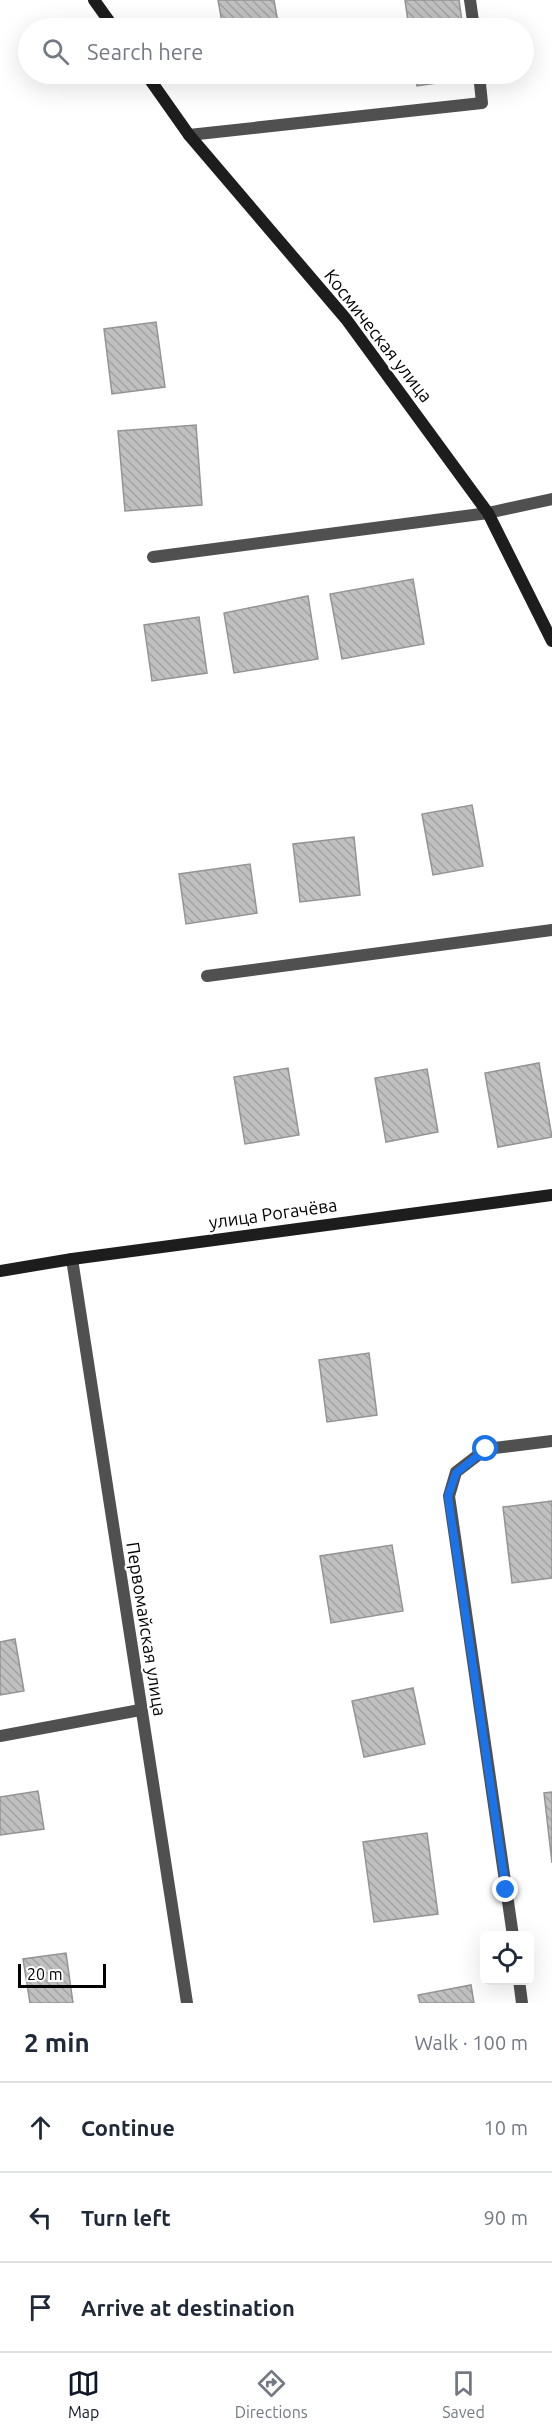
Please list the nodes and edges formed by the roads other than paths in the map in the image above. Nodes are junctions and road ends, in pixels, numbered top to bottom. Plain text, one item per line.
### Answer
1 (94, 0) edge
2 (471, 0) edge
3 (107, 18) edge
4 (473, 18) edge
5 (153, 84) edge
6 (480, 84) edge
7 (189, 135) junction
8 (552, 499) edge
9 (488, 513) junction
10 (153, 557) dead end
11 (552, 641) edge
12 (552, 930) edge
13 (207, 976) dead end
14 (552, 1195) edge
15 (72, 1260) junction
16 (0, 1271) edge
17 (552, 1441) edge
18 (140, 1710) junction
19 (0, 1736) edge
20 (512, 1931) edge
21 (520, 1985) edge
22 (187, 2003) edge
23 (522, 2003) edge

1 - 3 street
2 - 4 street
5 - 7 street, Космическая улица
6 - 7 street
7 - 9 street, Космическая улица
8 - 9 street
9 - 10 street
9 - 11 street, Космическая улица
12 - 13 street
14 - 15 street, улица Рогачёва
15 - 16 street, улица Рогачёва
15 - 18 street, Первомайская улица
17 - 20 street
18 - 19 street
18 - 22 street, Первомайская улица
21 - 23 street

